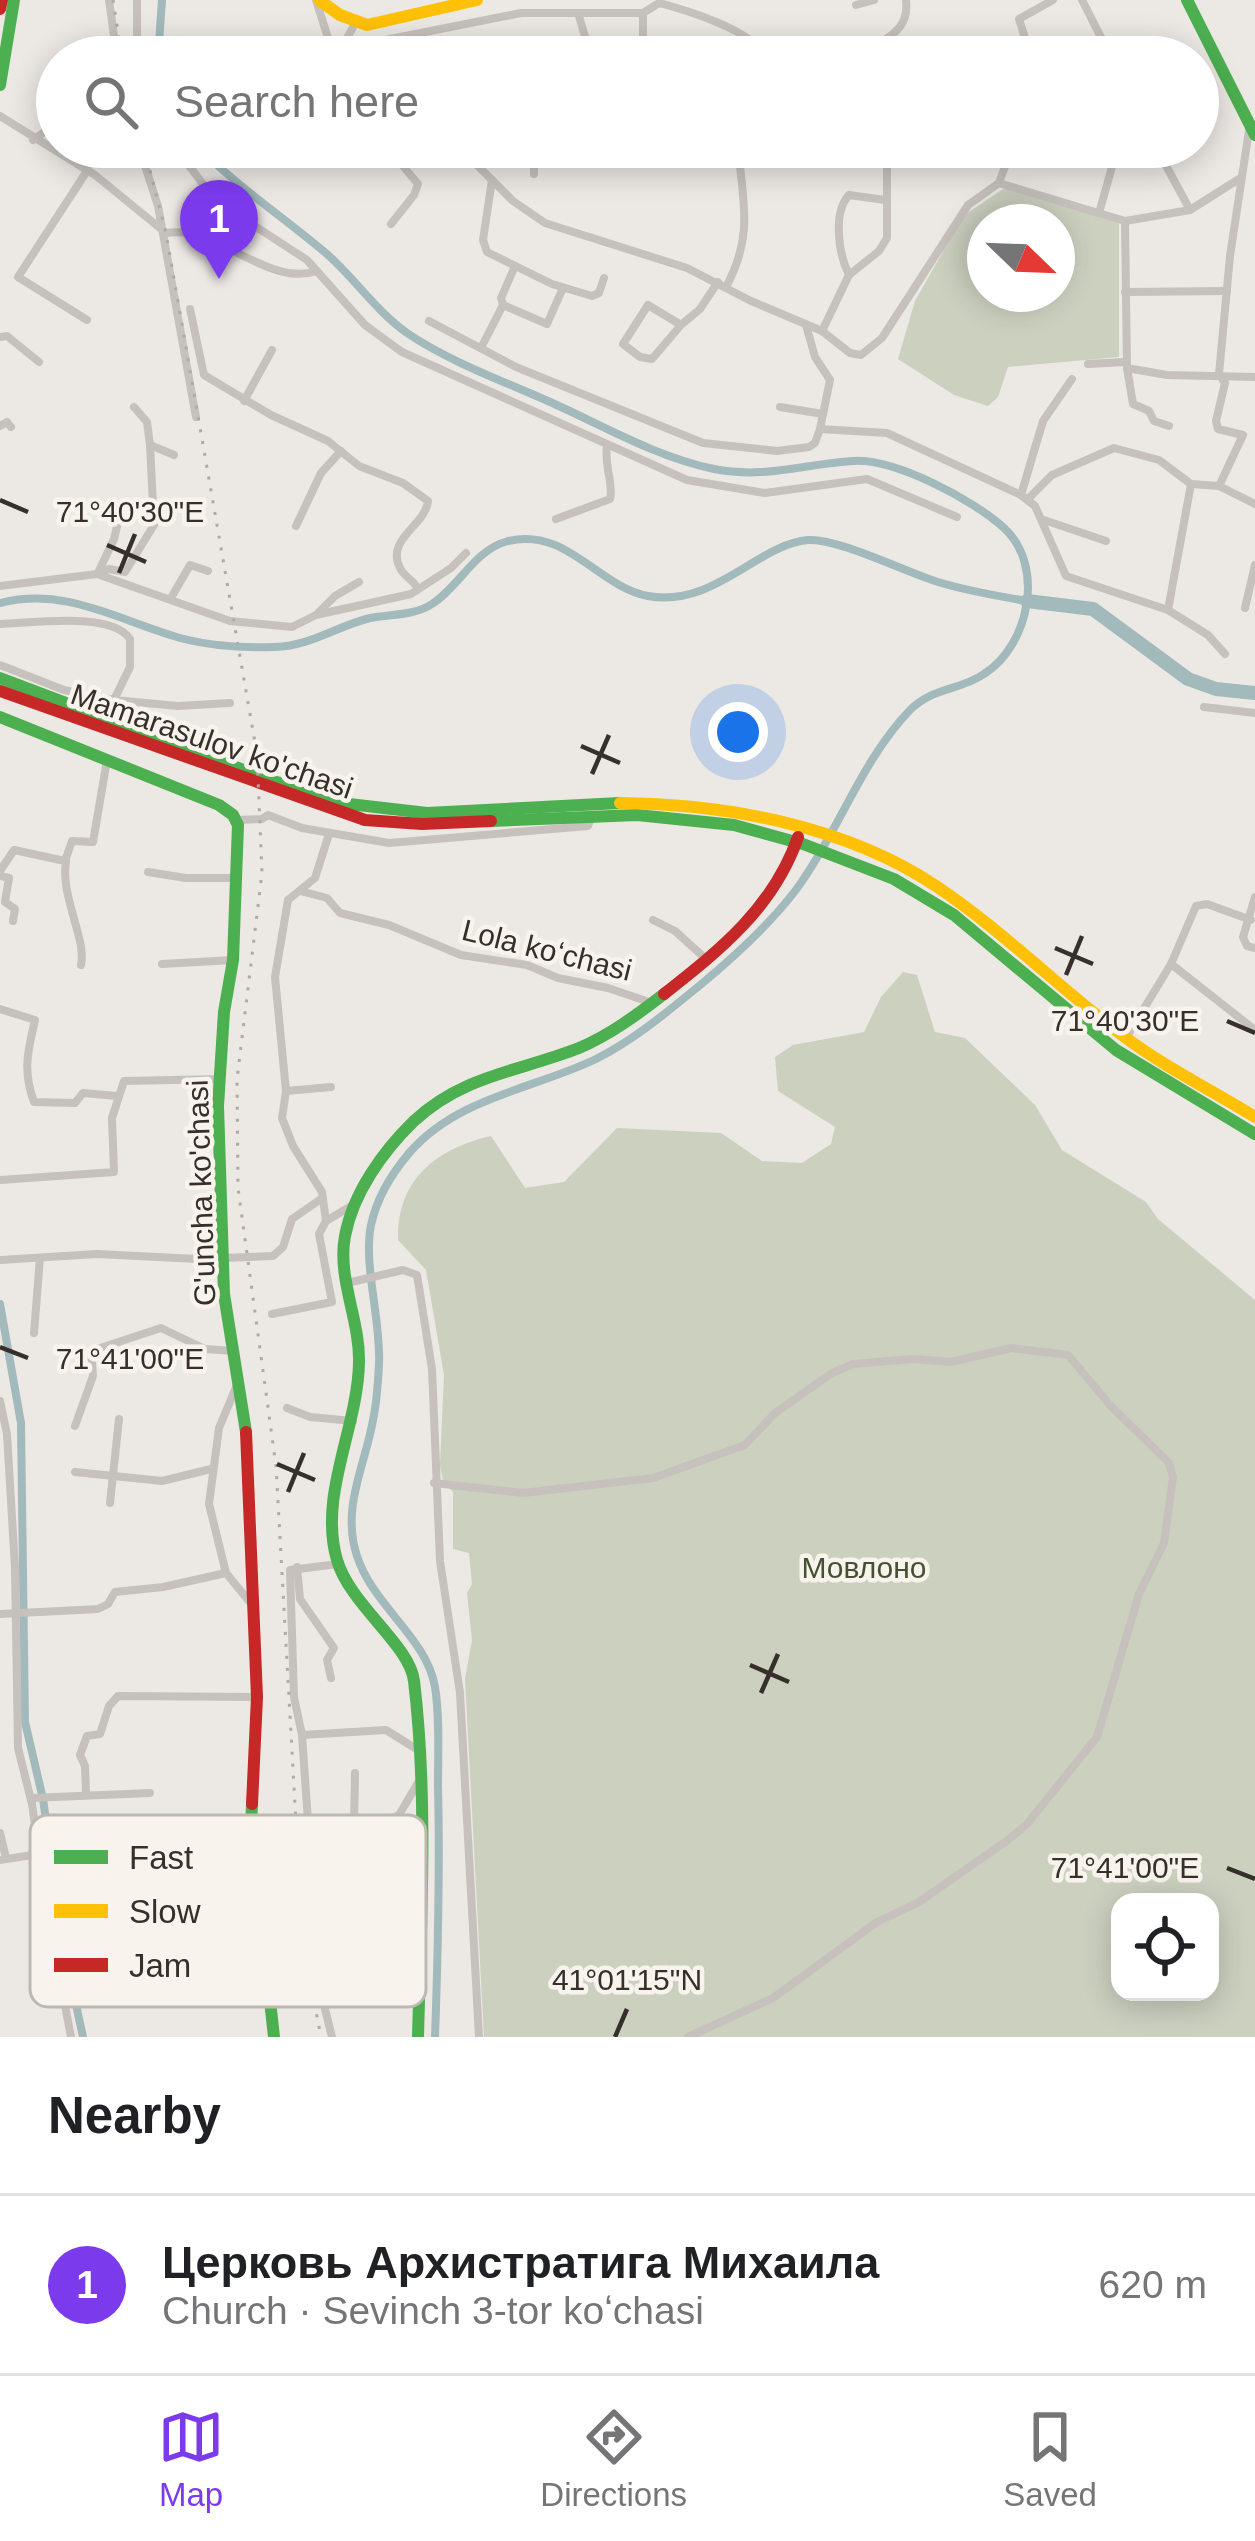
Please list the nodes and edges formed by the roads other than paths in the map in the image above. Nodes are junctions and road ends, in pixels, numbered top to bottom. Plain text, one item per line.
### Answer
1 (2, 0) edge
2 (14, 0) edge
3 (109, 0) edge
4 (137, 0) edge
5 (318, 0) edge
6 (477, 0) edge
7 (874, 0) edge
8 (906, 0) edge
9 (1053, 0) edge
10 (1082, 0) edge
11 (1186, 0) edge
12 (856, 5) dead end
13 (0, 9) edge
14 (643, 14) junction
15 (579, 16) junction
16 (356, 22) junction
17 (114, 36) edge
18 (137, 36) edge
19 (327, 36) edge
20 (348, 36) edge
21 (403, 36) edge
22 (585, 36) edge
23 (643, 36) edge
24 (747, 36) edge
25 (889, 36) edge
26 (1024, 36) edge
27 (1100, 36) edge
28 (1204, 36) edge
29 (1219, 65) edge
30 (0, 85) edge
31 (0, 116) edge
32 (1246, 119) junction
33 (1255, 135) edge
34 (36, 138) edge
35 (33, 140) junction
36 (36, 141) edge
37 (83, 168) edge
38 (145, 168) edge
39 (191, 168) edge
40 (406, 168) edge
41 (481, 168) edge
42 (534, 168) edge
43 (740, 168) edge
44 (886, 168) edge
45 (1004, 168) edge
46 (1112, 168) edge
47 (1167, 168) edge
48 (87, 171) junction
49 (534, 173) dead end
50 (492, 178) junction
51 (1240, 179) junction
52 (999, 183) junction
53 (885, 200) junction
54 (1190, 210) junction
55 (1099, 213) junction
56 (1125, 221) junction
57 (392, 224) dead end
58 (164, 232) junction
59 (515, 266) junction
60 (318, 271) junction
61 (849, 275) junction
62 (604, 278) dead end
63 (722, 285) junction
64 (563, 288) junction
65 (1226, 291) junction
66 (1125, 292) junction
67 (503, 305) junction
68 (190, 309) dead end
69 (87, 320) dead end
70 (429, 321) dead end
71 (806, 324) junction
72 (681, 325) junction
73 (822, 331) junction
74 (0, 338) edge
75 (482, 346) junction
76 (272, 350) dead end
77 (39, 362) dead end
78 (1088, 364) dead end
79 (1126, 365) junction
80 (1219, 374) junction
81 (1255, 377) edge
82 (1072, 379) dead end
83 (244, 401) junction
84 (780, 406) dead end
85 (134, 407) dead end
86 (823, 414) junction
87 (196, 417) dead end
88 (1169, 426) dead end
89 (820, 429) junction
90 (149, 445) junction
91 (607, 446) junction
92 (341, 451) junction
93 (174, 455) dead end
94 (1191, 484) junction
95 (1219, 486) junction
96 (1024, 496) junction
97 (1255, 504) edge
98 (119, 514) dead end
99 (956, 517) dead end
100 (556, 519) dead end
101 (1042, 520) junction
102 (296, 526) dead end
103 (1106, 541) dead end
104 (466, 553) dead end
105 (1255, 565) edge
106 (208, 571) dead end
107 (97, 574) junction
108 (359, 582) dead end
109 (0, 586) edge
110 (418, 590) junction
111 (170, 598) junction
112 (1245, 608) dead end
113 (1168, 610) junction
114 (316, 615) junction
115 (0, 624) edge
116 (1225, 654) dead end
117 (0, 665) edge
118 (0, 678) edge
119 (0, 691) edge
120 (114, 700) junction
121 (230, 703) dead end
122 (1204, 707) dead end
123 (1255, 713) edge
124 (0, 717) edge
125 (107, 760) junction
126 (592, 815) junction
127 (235, 820) junction
128 (329, 834) junction
129 (802, 836) junction
130 (67, 861) junction
131 (148, 872) dead end
132 (0, 874) edge
133 (238, 878) junction
134 (303, 892) junction
135 (1255, 897) edge
136 (653, 920) dead end
137 (1250, 920) junction
138 (13, 921) dead end
139 (1255, 948) edge
140 (706, 959) junction
141 (233, 960) junction
142 (162, 964) dead end
143 (1171, 964) junction
144 (81, 965) dead end
145 (650, 1002) junction
146 (0, 1010) edge
147 (1255, 1030) edge
148 (1126, 1038) junction
149 (220, 1078) junction
150 (332, 1087) dead end
151 (286, 1090) junction
152 (118, 1096) junction
153 (1255, 1117) edge
154 (1255, 1134) edge
155 (0, 1180) edge
156 (321, 1199) junction
157 (354, 1204) junction
158 (326, 1221) junction
159 (40, 1258) junction
160 (223, 1258) junction
161 (0, 1260) edge
162 (350, 1282) junction
163 (272, 1314) dead end
164 (34, 1333) dead end
165 (234, 1351) junction
166 (240, 1379) junction
167 (0, 1401) edge
168 (287, 1408) dead end
169 (1, 1417) edge
170 (119, 1419) dead end
171 (353, 1421) junction
172 (75, 1426) dead end
173 (211, 1468) junction
174 (75, 1472) dead end
175 (113, 1474) junction
176 (434, 1484) junction
177 (4, 1500) edge
178 (110, 1503) dead end
179 (338, 1564) junction
180 (297, 1567) junction
181 (226, 1573) junction
182 (254, 1607) junction
183 (22, 1613) junction
184 (0, 1614) edge
185 (331, 1678) dead end
186 (257, 1697) junction
187 (0, 1708) edge
188 (14, 1708) junction
189 (302, 1735) junction
190 (419, 1751) junction
191 (355, 1773) dead end
192 (419, 1780) junction
193 (150, 1793) dead end
194 (86, 1794) junction
195 (33, 1798) junction
196 (35, 1815) edge
197 (252, 1815) edge
198 (308, 1815) edge
199 (354, 1815) edge
200 (399, 1815) edge
201 (420, 1815) edge
202 (0, 1833) edge
203 (3, 1859) edge
204 (66, 2007) edge
205 (271, 2007) edge
206 (324, 2007) edge
207 (420, 2007) edge
208 (71, 2037) edge
209 (274, 2037) edge
210 (332, 2037) edge
211 (418, 2037) edge
212 (478, 2037) edge
213 (688, 2037) edge

1 - 13 street
2 - 30 street
3 - 17 street
4 - 18 street
5 - 16 street
5 - 19 street
6 - 16 street
7 - 12 street
8 - 25 street
9 - 26 street
10 - 27 street
11 - 28 street
14 - 15 street
14 - 23 street
14 - 24 street
15 - 21 street
15 - 22 street
16 - 20 street
29 - 32 street
31 - 35 street
32 - 33 street
32 - 51 street
34 - 35 street
35 - 36 street
37 - 48 street
38 - 58 street
39 - 60 street
40 - 57 street
41 - 50 street
42 - 49 street
43 - 63 street
44 - 53 street
45 - 52 street
46 - 55 street
47 - 54 street
48 - 58 street
48 - 69 street
50 - 59 street
50 - 63 street
51 - 54 street
51 - 65 street
52 - 55 street
52 - 73 street
53 - 61 street
53 - 61 street
54 - 56 street
55 - 56 street
56 - 66 street
58 - 60 street
58 - 87 street
59 - 64 street
59 - 67 street
60 - 91 street
61 - 73 street
62 - 64 street
63 - 71 street
63 - 72 street
64 - 67 street
65 - 66 street
65 - 80 street
66 - 79 street
67 - 75 street
68 - 83 street
70 - 75 street
71 - 73 street
71 - 86 street
72 - 72 street
74 - 77 street
75 - 89 street
76 - 83 street
78 - 79 street
79 - 80 street
79 - 88 street
80 - 81 street
80 - 95 street
82 - 96 street
83 - 92 street
84 - 86 street
85 - 90 street
86 - 89 street
89 - 96 street
90 - 93 street
90 - 107 street
91 - 99 street
91 - 100 street
92 - 102 street
92 - 110 street
94 - 95 street
94 - 96 street
94 - 113 street
95 - 97 street
96 - 101 street
98 - 107 street
101 - 103 street
101 - 113 street
104 - 110 street
105 - 112 street
106 - 111 street
107 - 109 street
107 - 111 street
108 - 114 street
110 - 114 street
111 - 114 street
113 - 116 street
115 - 120 street
117 - 120 street
118 - 129 street, Mamarasulov ko'chasi
119 - 126 street, Mamarasulov ko'chasi
120 - 121 street
122 - 123 street
124 - 125 street
125 - 127 street
125 - 130 street
126 - 128 street
126 - 129 street, Mamarasulov ko'chasi
127 - 128 street
127 - 133 street, G'uncha ko'chasi
128 - 134 street
129 - 140 street
129 - 148 street, Mamarasulov ko'chasi
129 - 154 street, Mamarasulov ko'chasi
130 - 132 street
130 - 144 street
131 - 133 street
132 - 138 street
133 - 141 street, G'uncha ko'chasi
134 - 145 street, Lola koʻchasi
134 - 151 street
135 - 137 street
136 - 140 street
137 - 139 street
137 - 143 street
140 - 145 street
141 - 142 street
141 - 149 street, G'uncha ko'chasi
143 - 147 street
143 - 148 street
145 - 157 street
146 - 152 street
148 - 153 street, Mamarasulov ko'chasi
149 - 152 street
149 - 160 street, G'uncha ko'chasi
150 - 151 street
151 - 156 street
152 - 155 street
156 - 158 street
156 - 160 street
157 - 158 street
157 - 162 street
158 - 163 street
159 - 160 street
159 - 161 street
159 - 164 street
160 - 165 street, G'uncha ko'chasi
162 - 171 street
162 - 176 street
165 - 166 street, G'uncha ko'chasi
165 - 172 street
166 - 173 street
166 - 182 street, G'uncha ko'chasi
167 - 169 street
168 - 171 street
169 - 177 street
170 - 175 street
171 - 179 street
173 - 175 street
173 - 181 street
174 - 175 street
175 - 178 street
176 - 212 street
176 - 213 street
177 - 183 street
179 - 180 street
179 - 190 street
180 - 185 street
180 - 189 street
181 - 182 street
181 - 183 street
182 - 186 street, G'uncha ko'chasi
183 - 184 street
183 - 188 street
186 - 194 street
186 - 197 street, G'uncha ko'chasi
187 - 188 street
188 - 195 street
189 - 190 street
189 - 198 street
190 - 192 street
191 - 199 street
192 - 200 street
192 - 201 street
193 - 194 street
194 - 195 street
195 - 196 street
202 - 203 street
204 - 208 street
205 - 209 street, G'uncha ko'chasi
206 - 210 street
207 - 211 street

